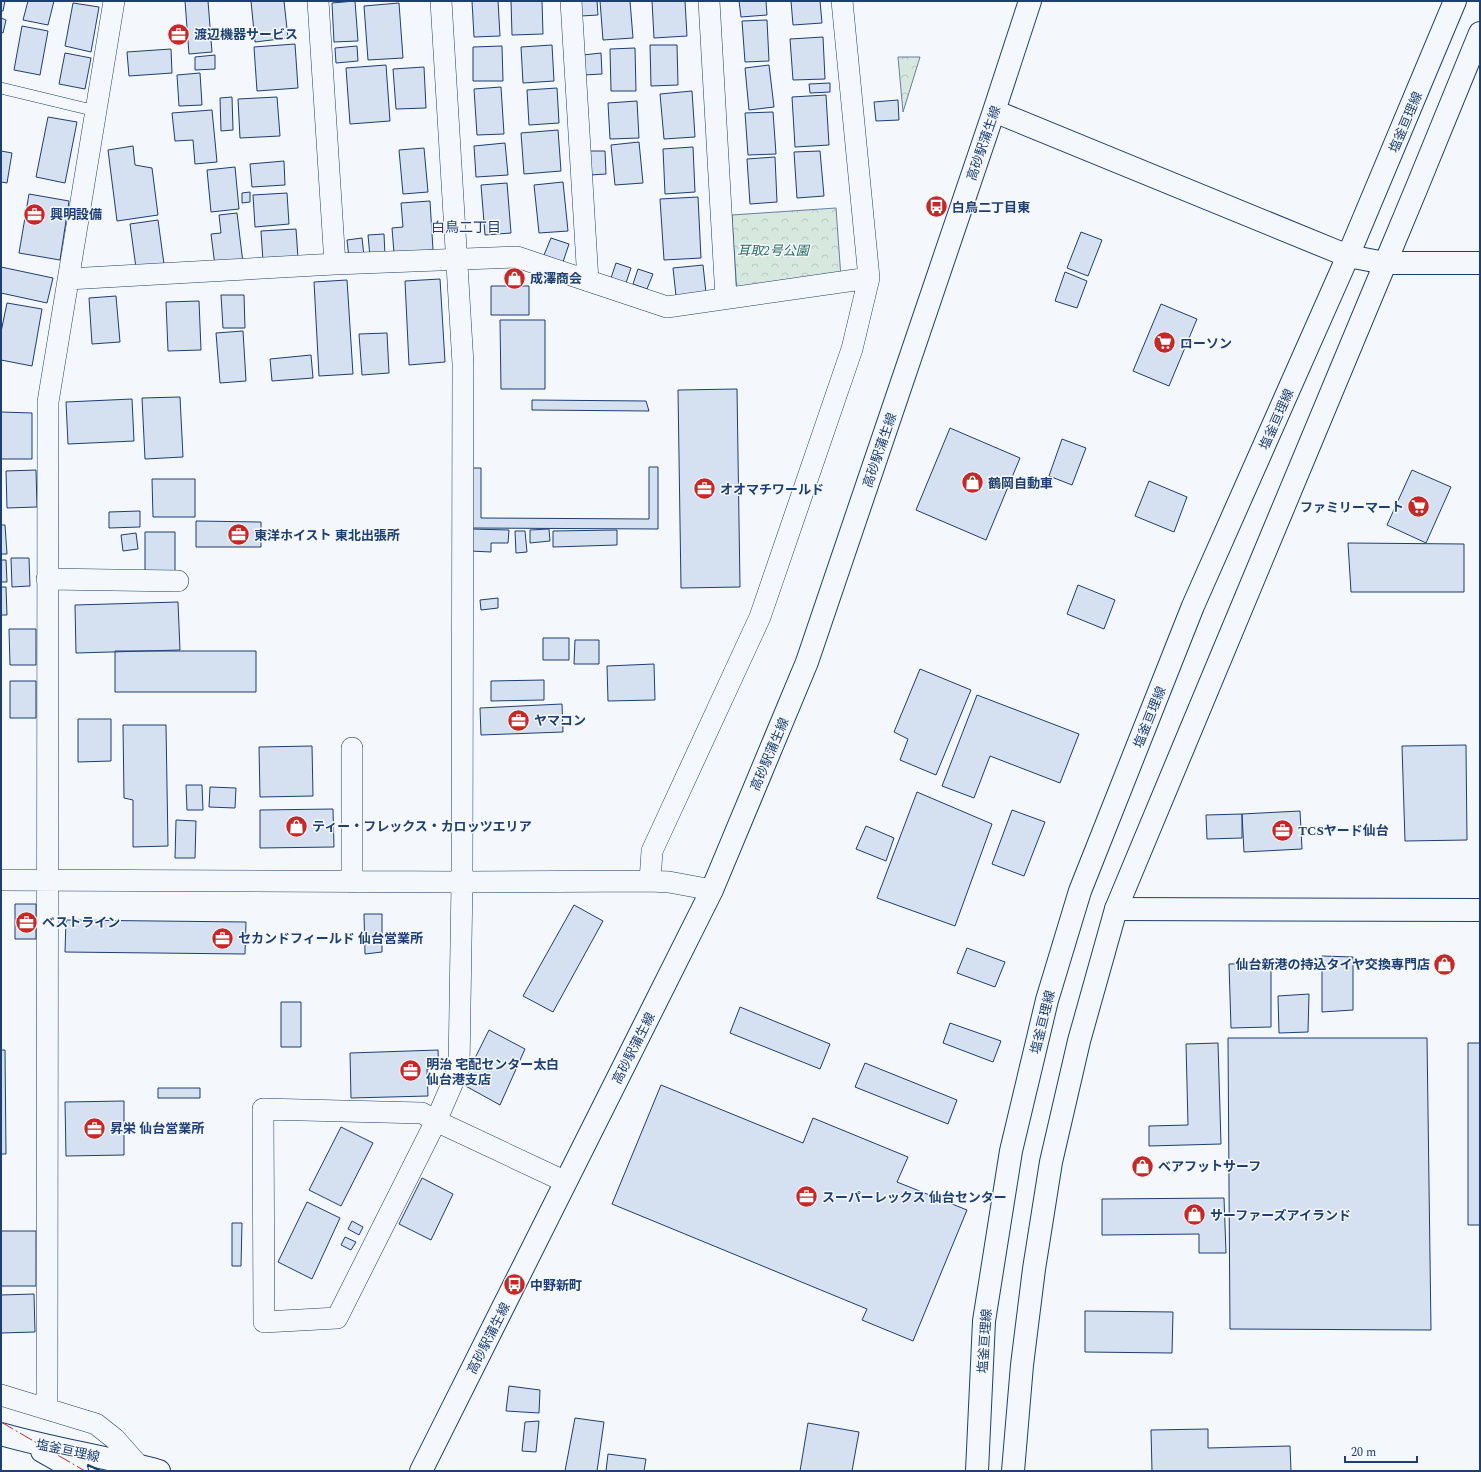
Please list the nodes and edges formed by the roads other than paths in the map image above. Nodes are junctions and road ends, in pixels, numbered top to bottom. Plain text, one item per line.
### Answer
1 (114, 1) edge
2 (318, 1) edge
3 (441, 1) edge
4 (571, 1) edge
5 (709, 1) edge
6 (842, 1) edge
7 (1030, 1) edge
8 (1455, 1) edge
9 (1480, 33) edge
10 (1, 88) edge
11 (96, 111) junction
12 (994, 111) junction
13 (1348, 256) junction
14 (457, 259) junction
15 (1385, 263) junction
16 (1480, 263) edge
17 (335, 264) junction
18 (869, 278) junction
19 (68, 279) junction
20 (588, 281) junction
21 (726, 298) junction
22 (47, 579) junction
23 (178, 581) dead end
24 (352, 748) dead end
25 (1, 880) edge
26 (47, 880) junction
27 (650, 881) junction
28 (352, 882) junction
29 (462, 882) junction
30 (712, 890) junction
31 (1116, 909) junction
32 (1480, 910) edge
33 (436, 1121) junction
34 (566, 1182) junction
35 (1, 1395) edge
36 (47, 1409) junction
37 (1, 1434) edge
38 (24, 1440) junction
39 (138, 1468) edge
40 (77, 1471) edge
41 (159, 1471) edge
42 (421, 1471) edge
43 (977, 1471) edge
44 (1013, 1471) edge

1 - 11 street
2 - 17 street
3 - 14 street
4 - 20 street
5 - 21 street
6 - 18 street
7 - 12 main road, 高砂駅蒲生線
8 - 13 main road, 塩釜亘理線
9 - 15 main road
10 - 11 lane
11 - 19 street
12 - 13 main road
12 - 30 main road, 高砂駅蒲生線
13 - 15 main road
13 - 43 main road, 塩釜亘理線
14 - 17 street
14 - 20 street
14 - 29 street
15 - 16 main road
15 - 31 main road
17 - 19 street
18 - 21 street
18 - 27 street
19 - 22 street
20 - 21 street
22 - 23 street
22 - 26 street
24 - 28 street
25 - 26 street
26 - 28 street
26 - 36 street
27 - 29 street
27 - 30 street
28 - 29 street
29 - 33 street
30 - 34 main road, 高砂駅蒲生線
31 - 32 main road
31 - 44 main road
33 - 33 street
33 - 34 street
34 - 42 main road, 高砂駅蒲生線
35 - 36 street
36 - 39 street
37 - 38 main road, 塩釜亘理線
38 - 39 main road, 塩釜亘理線
38 - 40 main road, 塩釜亘理線
39 - 41 main road, 塩釜亘理線

